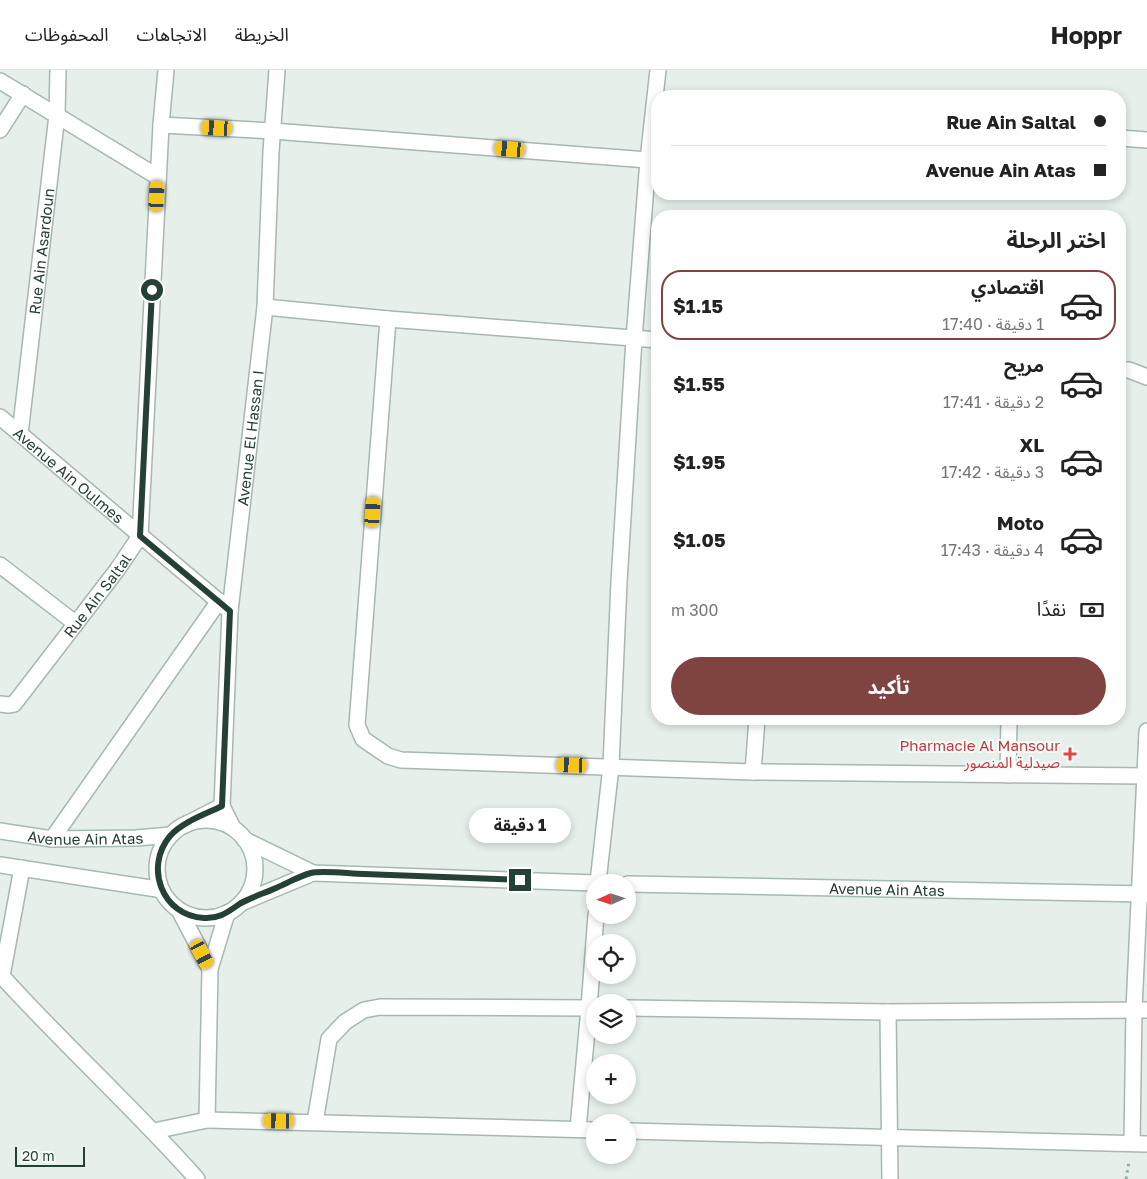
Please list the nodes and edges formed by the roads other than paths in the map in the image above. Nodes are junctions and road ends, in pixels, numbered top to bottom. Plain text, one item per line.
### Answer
1 (58, 70) edge
2 (166, 70) edge
3 (277, 70) edge
4 (658, 70) edge
5 (0, 81) edge
6 (657, 90) edge
7 (23, 94) junction
8 (56, 115) junction
9 (161, 125) junction
10 (0, 130) edge
11 (273, 131) junction
12 (1126, 138) edge
13 (651, 140) edge
14 (1147, 140) edge
15 (648, 160) junction
16 (158, 176) junction
17 (265, 307) junction
18 (388, 319) junction
19 (634, 339) junction
20 (651, 340) edge
21 (1126, 370) edge
22 (1147, 377) edge
23 (0, 417) edge
24 (20, 434) junction
25 (140, 536) junction
26 (0, 565) edge
27 (225, 606) junction
28 (75, 623) junction
29 (0, 704) edge
30 (757, 725) edge
31 (1008, 725) edge
32 (1147, 731) edge
33 (611, 766) junction
34 (754, 772) junction
35 (1008, 775) junction
36 (1146, 776) edge
37 (222, 806) junction
38 (184, 825) junction
39 (233, 828) junction
40 (0, 831) edge
41 (171, 835) junction
42 (52, 838) junction
43 (245, 840) junction
44 (0, 865) edge
45 (22, 868) junction
46 (312, 873) junction
47 (597, 874) edge
48 (159, 882) junction
49 (586, 883) edge
50 (636, 884) edge
51 (1143, 894) edge
52 (241, 903) junction
53 (178, 910) junction
54 (227, 913) junction
55 (596, 924) edge
56 (210, 968) junction
57 (1, 975) edge
58 (593, 994) edge
59 (586, 1008) edge
60 (636, 1008) edge
61 (1140, 1009) edge
62 (888, 1012) junction
63 (588, 1044) edge
64 (207, 1120) junction
65 (315, 1122) junction
66 (578, 1129) junction
67 (586, 1129) edge
68 (154, 1131) junction
69 (636, 1131) edge
70 (891, 1137) junction
71 (1140, 1144) edge
72 (197, 1179) edge
73 (890, 1179) edge

1 - 8 street, Rue Ain Asardoun
2 - 9 street
3 - 11 street, Avenue El Hassan I
4 - 6 street
5 - 7 street
7 - 8 street
7 - 10 street
8 - 16 street
8 - 24 street, Rue Ain Asardoun
9 - 11 street
9 - 16 street
11 - 15 street
11 - 17 street, Avenue El Hassan I
12 - 14 street
13 - 15 street
15 - 19 street
16 - 25 street
17 - 18 street
17 - 27 street, Avenue El Hassan I
18 - 19 street
18 - 33 street
19 - 20 street
19 - 33 street
21 - 22 street
23 - 24 street, Avenue Ain Oulmes
24 - 25 street, Avenue Ain Oulmes
25 - 27 street, Avenue Ain Oulmes
25 - 28 street, Rue Ain Saltal
26 - 28 street
27 - 37 street, Avenue El Hassan I
27 - 42 street
28 - 29 street, Rue Ain Saltal
30 - 34 street
31 - 35 street
32 - 36 street
33 - 34 street
33 - 47 street
34 - 35 street
35 - 36 street
36 - 51 street
37 - 38 street
37 - 39 street
38 - 39 street
38 - 41 street
39 - 43 street
40 - 42 street, Avenue Ain Atas
41 - 42 street, Avenue Ain Atas
41 - 48 street
43 - 46 street
43 - 52 street
44 - 45 street
45 - 48 street
45 - 57 street
46 - 49 street
46 - 52 street
48 - 53 street
50 - 51 street, Avenue Ain Atas
51 - 61 street
52 - 54 street
53 - 54 street
53 - 56 street
54 - 56 street
55 - 58 street
56 - 64 street
57 - 68 street
59 - 65 street
60 - 62 street
61 - 62 street
61 - 71 street
62 - 70 street
63 - 66 street
64 - 65 street
64 - 68 street
65 - 66 street
66 - 67 street
68 - 72 street
69 - 70 street
70 - 71 street
70 - 73 street

